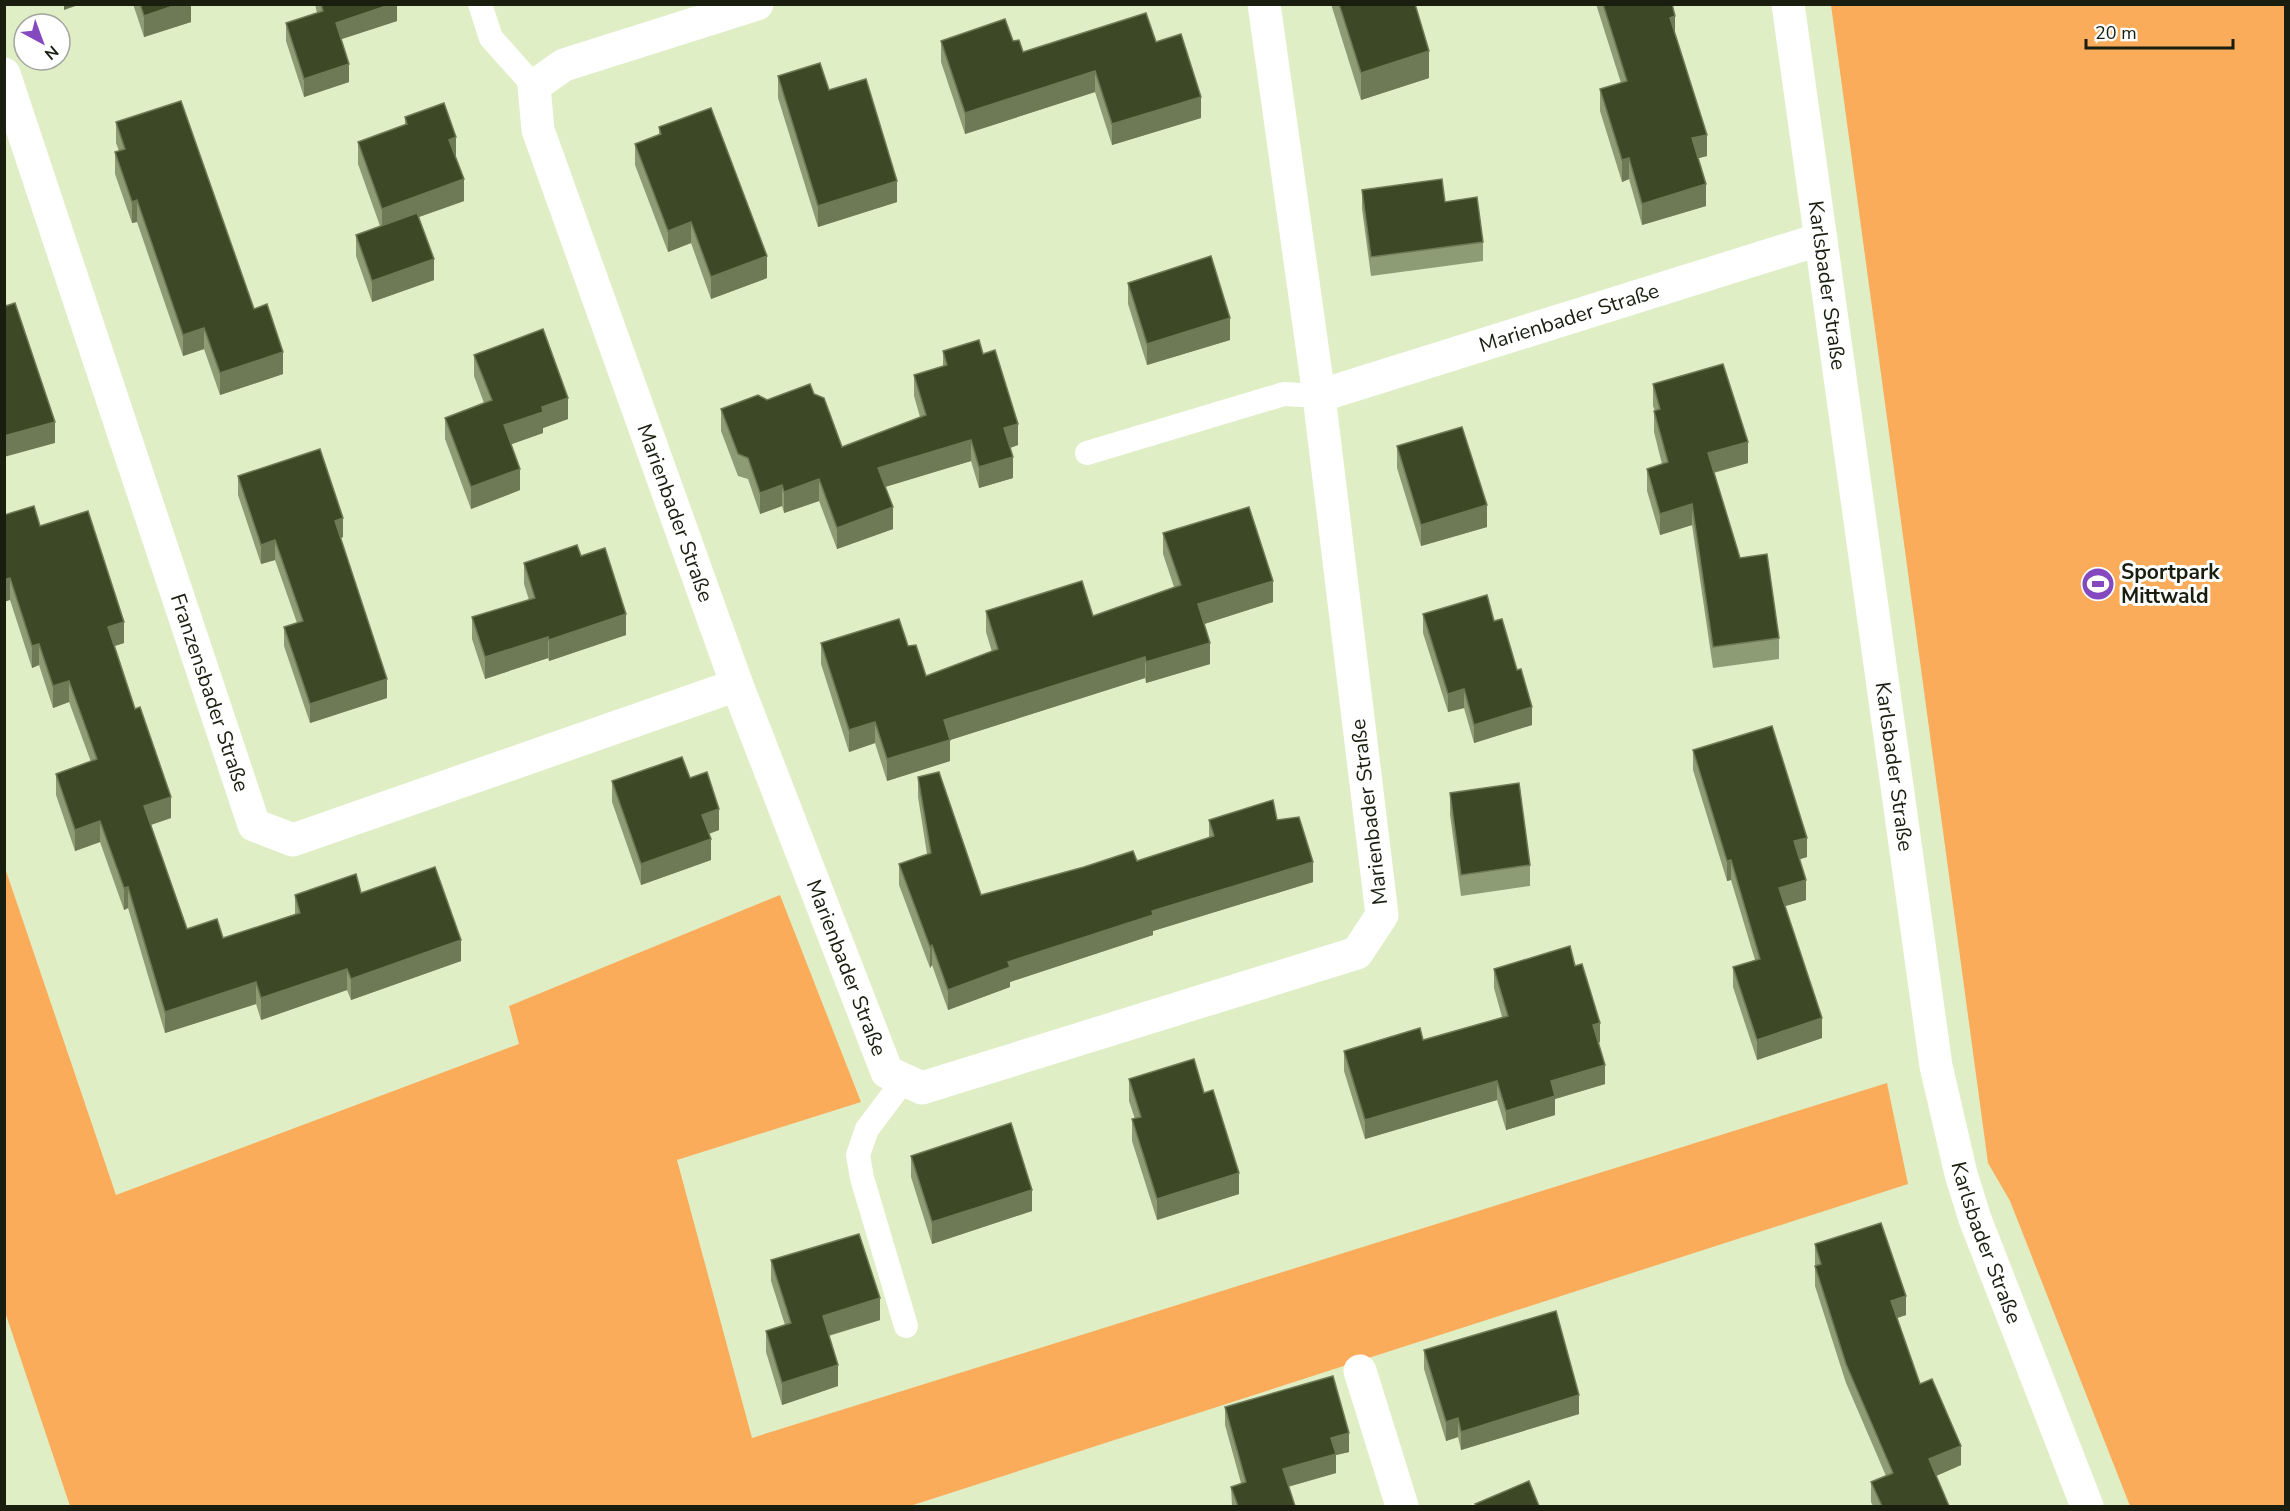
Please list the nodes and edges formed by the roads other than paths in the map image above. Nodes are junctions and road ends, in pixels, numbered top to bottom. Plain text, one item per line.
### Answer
1 (480, 4) edge
2 (757, 4) edge
3 (1264, 4) edge
4 (1788, 4) edge
5 (4, 74) edge
6 (534, 86) junction
7 (1821, 238) junction
8 (1319, 396) junction
9 (1087, 453) dead end
10 (736, 685) junction
11 (904, 1080) junction
12 (906, 1326) dead end
13 (1360, 1371) dead end
14 (1402, 1506) edge
15 (2087, 1506) edge

1 - 6 lane
2 - 6 street
3 - 8 street, Marienbader Straße
4 - 7 street, Karlsbader Straße
5 - 10 street, Franzensbader Straße
6 - 10 street, Marienbader Straße
7 - 8 street, Marienbader Straße
7 - 15 street, Karlsbader Straße
8 - 9 lane
8 - 11 street, Marienbader Straße
10 - 11 street, Marienbader Straße
11 - 12 lane
13 - 14 street

